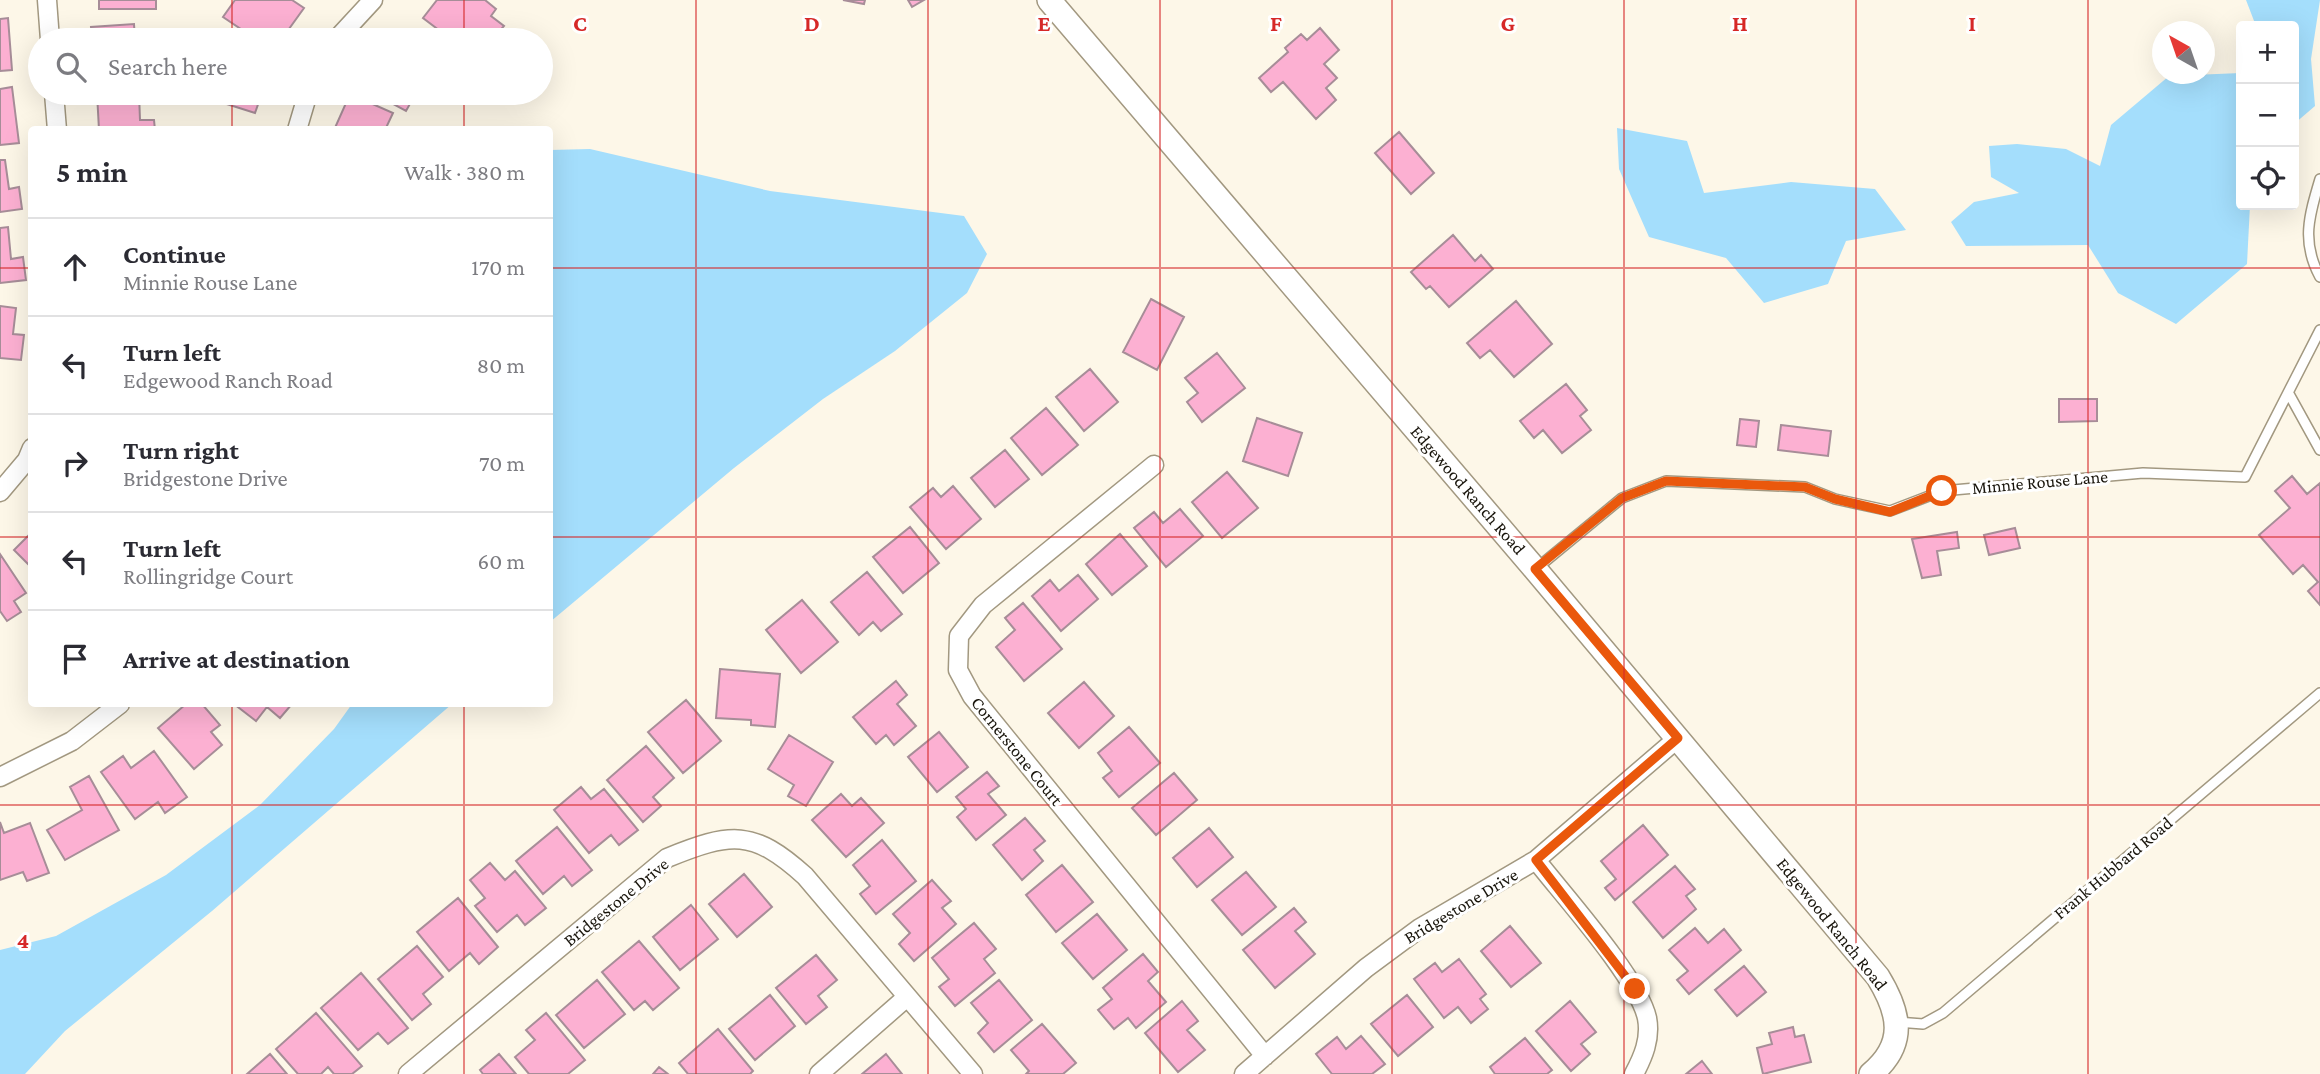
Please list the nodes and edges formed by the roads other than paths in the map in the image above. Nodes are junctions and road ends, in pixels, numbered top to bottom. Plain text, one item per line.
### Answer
1 (47, 0) edge
2 (373, 0) edge
3 (1049, 0) edge
4 (49, 28) edge
5 (347, 28) edge
6 (55, 105) edge
7 (305, 105) edge
8 (57, 126) edge
9 (299, 126) edge
10 (2320, 179) edge
11 (2320, 278) edge
12 (2320, 330) edge
13 (2288, 394) junction
14 (2320, 450) edge
15 (28, 458) edge
16 (1154, 465) dead end
17 (0, 492) edge
18 (1535, 569) junction
19 (2320, 693) edge
20 (116, 707) edge
21 (1678, 738) junction
22 (0, 777) edge
23 (1536, 860) junction
24 (907, 997) junction
25 (1897, 1023) junction
26 (1265, 1056) junction
27 (408, 1074) edge
28 (819, 1074) edge
29 (973, 1074) edge
30 (1244, 1074) edge
31 (1633, 1074) edge
32 (1871, 1074) edge

1 - 4 street
2 - 5 street
3 - 18 street, Edgewood Ranch Road
6 - 8 street
7 - 9 street
10 - 11 lane
12 - 13 lane
13 - 14 lane
13 - 18 lane, Minnie Rouse Lane
15 - 17 street
16 - 26 street, Cornerstone Court
18 - 21 street, Edgewood Ranch Road
19 - 25 lane, Frank Hubbard Road
20 - 22 street
21 - 23 street, Bridgestone Drive
21 - 25 street, Edgewood Ranch Road
23 - 26 street, Bridgestone Drive
23 - 31 street
24 - 27 street, Bridgestone Drive
24 - 28 street
24 - 29 street, Bridgestone Drive
25 - 32 street
26 - 30 street, Bridgestone Drive

